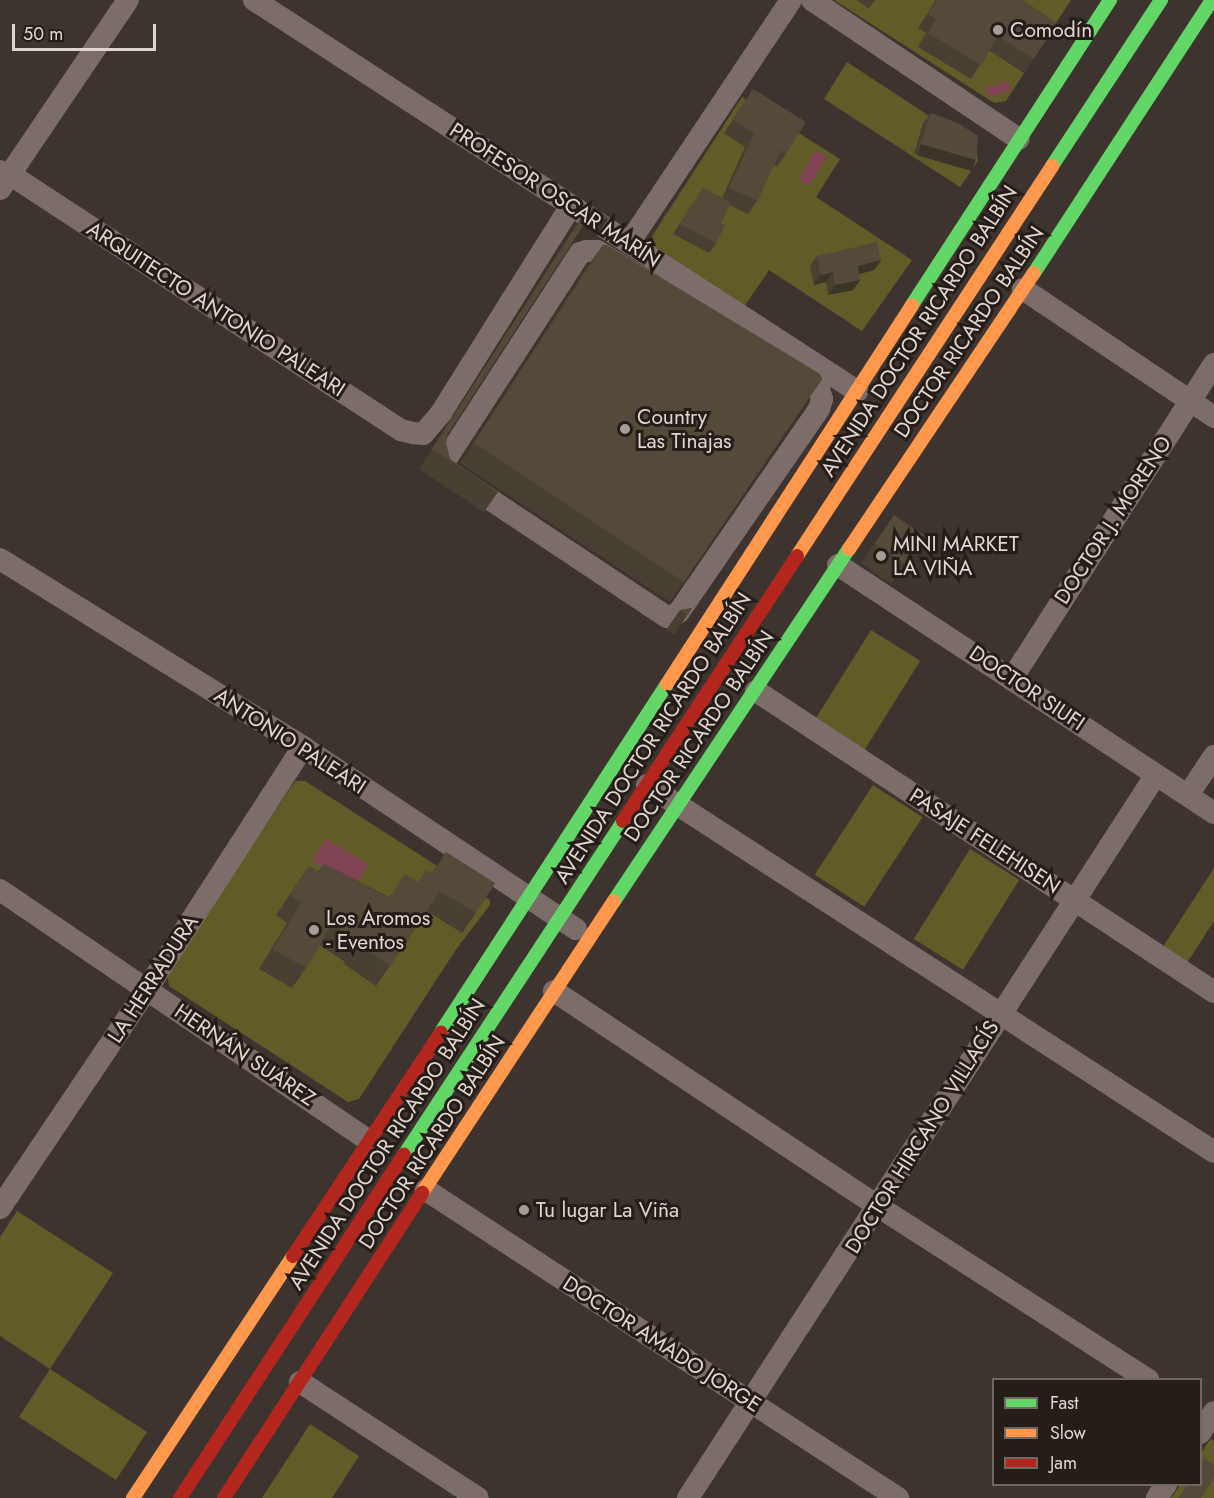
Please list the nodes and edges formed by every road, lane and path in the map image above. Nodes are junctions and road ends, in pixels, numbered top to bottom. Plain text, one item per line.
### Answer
1 (128, 0) edge
2 (254, 0) edge
3 (791, 0) edge
4 (812, 0) edge
5 (1110, 0) edge
6 (1161, 0) edge
7 (1210, 12) edge
8 (1019, 139) junction
9 (4, 178) edge
10 (571, 206) junction
11 (628, 243) junction
12 (1023, 289) junction
13 (1214, 364) edge
14 (857, 391) junction
15 (1190, 401) junction
16 (1214, 417) edge
17 (751, 508) junction
18 (772, 523) junction
19 (0, 559) edge
20 (838, 565) junction
21 (1012, 677) junction
22 (756, 691) junction
23 (303, 747) junction
24 (1214, 756) edge
25 (1155, 776) junction
26 (664, 795) junction
27 (1188, 795) junction
28 (1214, 813) edge
29 (0, 890) edge
30 (529, 898) junction
31 (1074, 900) junction
32 (572, 926) junction
33 (147, 989) junction
34 (554, 991) junction
35 (1214, 992) edge
36 (999, 1015) junction
37 (370, 1141) junction
38 (1214, 1152) edge
39 (426, 1190) junction
40 (879, 1207) junction
41 (0, 1208) edge
42 (1145, 1378) edge
43 (300, 1382) junction
44 (750, 1402) junction
45 (134, 1498) edge
46 (180, 1498) edge
47 (225, 1498) edge
48 (478, 1498) edge
49 (688, 1498) edge
50 (898, 1498) edge

1 - 9 street
2 - 10 street, PROFESOR OSCAR MARÍN
3 - 11 street
4 - 8 street
5 - 8 street
6 - 26 street, AVENIDA DOCTOR RICARDO BALBÍN
7 - 12 street, DOCTOR RICARDO BALBÍN
8 - 14 street
9 - 10 street, ARQUITECTO ANTONIO PALEARI
10 - 11 street, PROFESOR OSCAR MARÍN
11 - 14 street, PROFESOR OSCAR MARÍN
12 - 15 street
12 - 20 street, DOCTOR RICARDO BALBÍN
13 - 15 street, DOCTOR J. MORENO
14 - 18 street
15 - 16 street
15 - 21 street, DOCTOR J. MORENO
17 - 17 street
17 - 18 street
18 - 30 street
19 - 23 street, ANTONIO PALEARI
20 - 21 street, DOCTOR SIUFI
20 - 22 street, DOCTOR RICARDO BALBÍN
21 - 25 street, DOCTOR SIUFI
22 - 26 street, DOCTOR RICARDO BALBÍN
22 - 31 street, PASAJE FELEHISEN
23 - 30 street, ANTONIO PALEARI
23 - 33 street, LA HERRADURA
24 - 27 street
25 - 27 street, DOCTOR SIUFI
25 - 31 street, DOCTOR HIRCANO VILLACÍS
26 - 32 street, AVENIDA DOCTOR RICARDO BALBÍN
26 - 34 street, DOCTOR RICARDO BALBÍN
26 - 36 street
27 - 28 street, DOCTOR SIUFI
29 - 33 street, HERNÁN SUÁREZ
30 - 32 street, ANTONIO PALEARI
30 - 37 street
31 - 35 street, PASAJE FELEHISEN
31 - 36 street, DOCTOR HIRCANO VILLACÍS
32 - 46 street, AVENIDA DOCTOR RICARDO BALBÍN
33 - 37 street, HERNÁN SUÁREZ
33 - 41 street, LA HERRADURA
34 - 39 street, DOCTOR RICARDO BALBÍN
34 - 40 street
36 - 38 street
36 - 40 street, DOCTOR HIRCANO VILLACÍS
37 - 45 street
39 - 43 street, DOCTOR RICARDO BALBÍN
39 - 44 street, DOCTOR AMADO JORGE
40 - 42 street
40 - 44 street, DOCTOR HIRCANO VILLACÍS
43 - 47 street, DOCTOR RICARDO BALBÍN
43 - 48 street
44 - 49 street, DOCTOR HIRCANO VILLACÍS
44 - 50 street, DOCTOR AMADO JORGE

